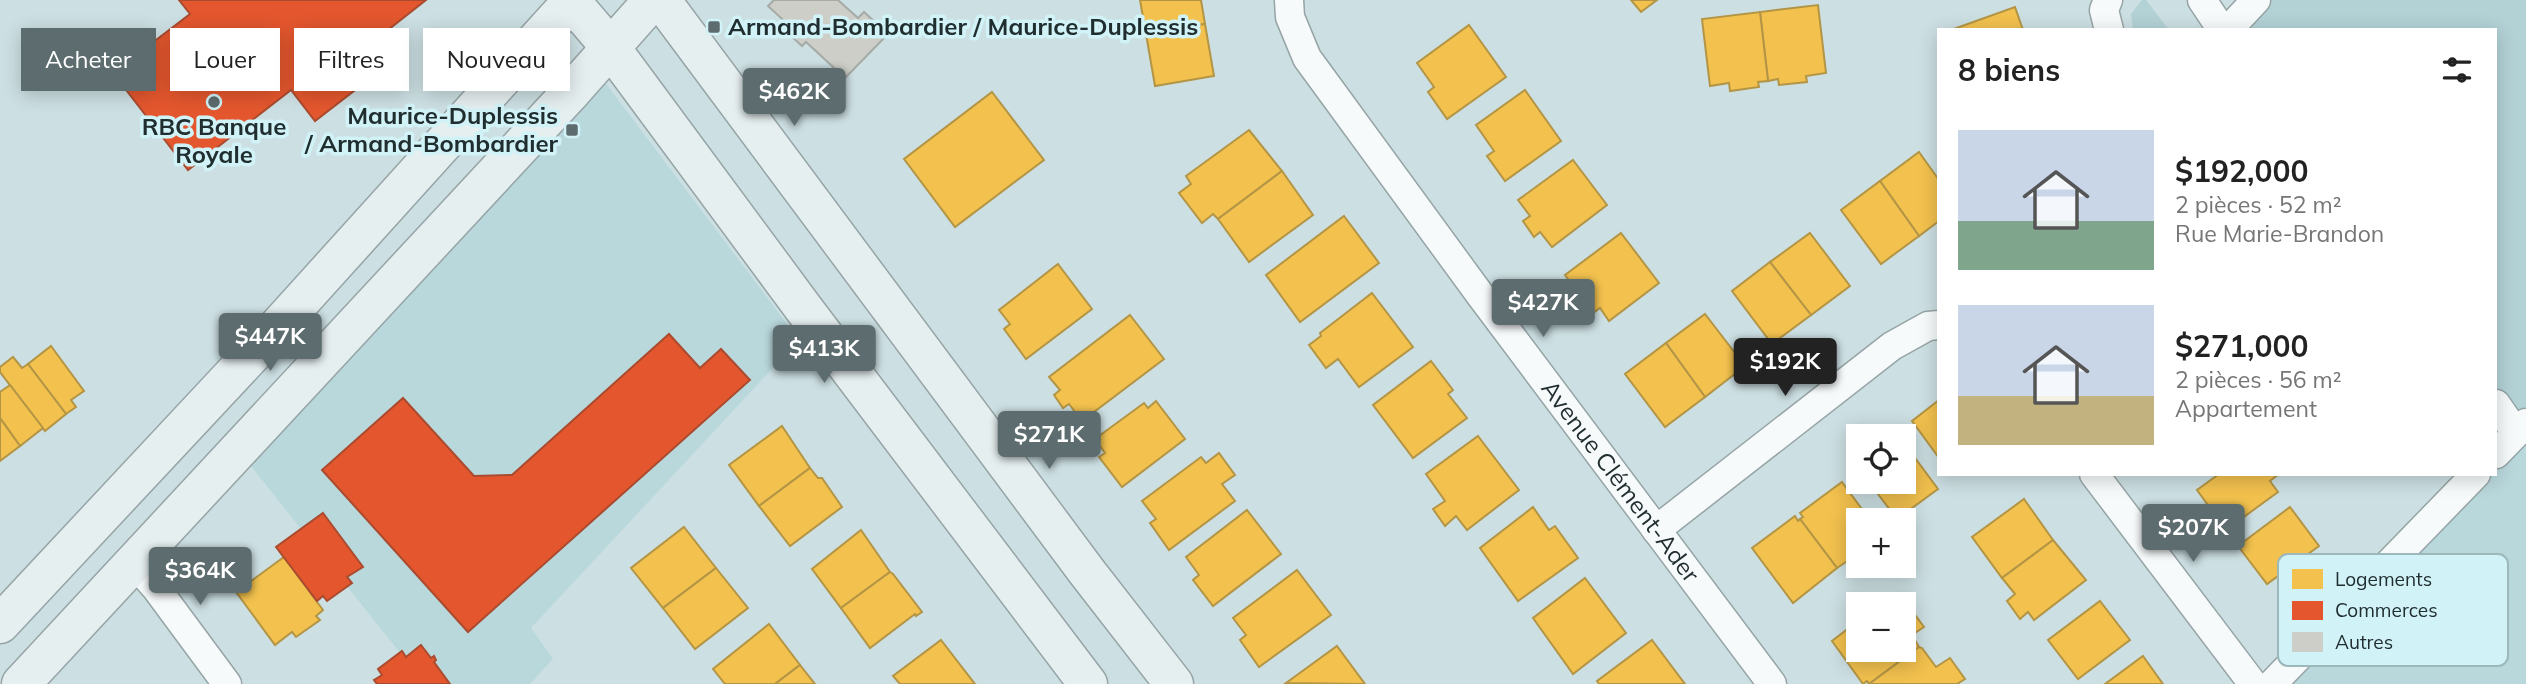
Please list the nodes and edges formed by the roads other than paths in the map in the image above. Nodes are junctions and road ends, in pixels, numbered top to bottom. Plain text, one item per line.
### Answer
1 (653, 0) edge
2 (661, 0) edge
3 (1289, 0) edge
4 (2108, 0) edge
5 (2202, 0) edge
6 (2256, 0) edge
7 (572, 1) edge
8 (2108, 28) edge
9 (2221, 28) edge
10 (2230, 28) edge
11 (611, 48) junction
12 (1937, 326) edge
13 (273, 332) junction
14 (310, 372) junction
15 (2497, 405) edge
16 (2521, 428) edge
17 (2497, 453) edge
18 (2096, 476) edge
19 (2474, 476) edge
20 (1656, 530) junction
21 (2398, 554) edge
22 (133, 562) junction
23 (0, 624) edge
24 (2289, 666) edge
25 (21, 684) edge
26 (227, 684) edge
27 (1087, 684) edge
28 (1174, 684) edge
29 (1772, 684) edge
30 (2253, 684) edge
31 (2272, 684) edge

1 - 11 street
2 - 28 street
3 - 20 street, Avenue Clément-Ader
4 - 8 street
5 - 9 street
6 - 10 street
7 - 11 street
7 - 13 street
11 - 14 street
11 - 27 street
12 - 20 street
13 - 14 street
13 - 23 street
14 - 22 street
15 - 16 street
16 - 17 street
18 - 30 street
19 - 21 street
20 - 29 street, Avenue Clément-Ader
22 - 25 street
22 - 26 street
24 - 31 street

